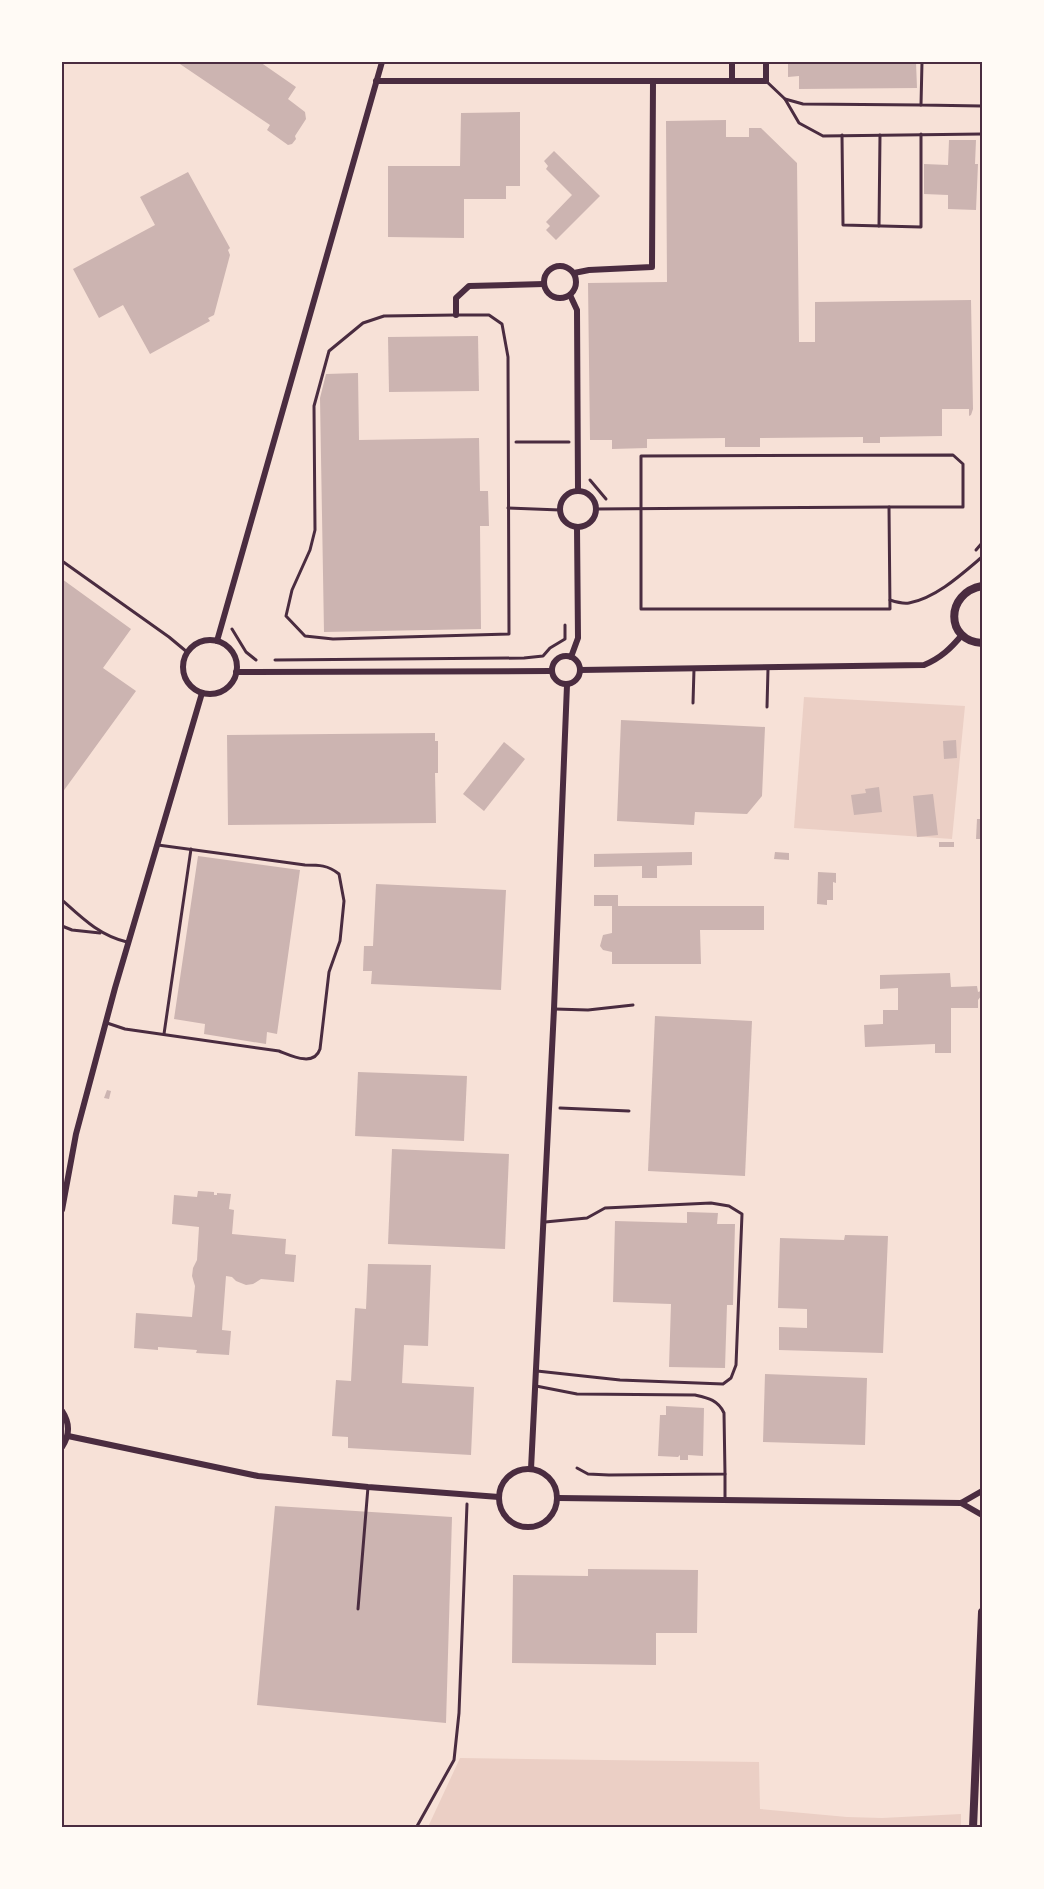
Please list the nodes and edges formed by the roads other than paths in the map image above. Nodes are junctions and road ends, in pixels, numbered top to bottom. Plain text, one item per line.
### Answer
1 (382, 62) edge
2 (732, 62) edge
3 (766, 62) edge
4 (922, 62) edge
5 (376, 81) junction
6 (653, 81) junction
7 (732, 81) junction
8 (766, 81) junction
9 (785, 99) junction
10 (921, 105) junction
11 (982, 106) edge
12 (921, 134) junction
13 (982, 134) edge
14 (842, 135) junction
15 (880, 135) junction
16 (879, 226) junction
17 (574, 273) junction
18 (544, 284) junction
19 (570, 295) junction
20 (456, 315) junction
21 (578, 490) junction
22 (889, 507) junction
23 (508, 508) junction
24 (596, 509) junction
25 (641, 509) junction
26 (560, 510) junction
27 (577, 527) junction
28 (982, 556) edge
29 (62, 561) edge
30 (982, 586) edge
31 (890, 600) junction
32 (962, 635) junction
33 (217, 641) junction
34 (982, 643) edge
35 (187, 652) junction
36 (571, 657) junction
37 (694, 669) junction
38 (768, 669) junction
39 (580, 670) junction
40 (551, 671) junction
41 (236, 672) junction
42 (567, 685) junction
43 (202, 693) junction
44 (693, 703) dead end
45 (767, 707) dead end
46 (158, 845) junction
47 (191, 849) junction
48 (62, 900) edge
49 (62, 926) edge
50 (102, 933) junction
51 (128, 943) junction
52 (633, 1005) dead end
53 (554, 1009) junction
54 (105, 1023) junction
55 (164, 1034) junction
56 (62, 1210) edge
57 (543, 1222) junction
58 (536, 1371) junction
59 (535, 1386) junction
60 (62, 1411) edge
61 (68, 1436) junction
62 (62, 1448) edge
63 (577, 1468) dead end
64 (531, 1469) junction
65 (725, 1473) junction
66 (368, 1487) junction
67 (982, 1491) edge
68 (499, 1497) junction
69 (558, 1498) junction
70 (725, 1501) junction
71 (961, 1503) junction
72 (982, 1515) edge
73 (358, 1609) dead end
74 (982, 1612) edge
75 (973, 1827) edge

1 - 5 street
2 - 7 street
3 - 8 street
4 - 10 lane
5 - 6 street
5 - 33 street
6 - 7 street
6 - 17 street
7 - 8 street
8 - 9 lane
9 - 10 lane
9 - 14 lane
10 - 11 lane
12 - 13 lane
12 - 15 lane
12 - 16 lane
14 - 15 lane
14 - 16 lane
15 - 16 lane
17 - 18 street
17 - 19 street
18 - 19 street
18 - 20 street
19 - 21 street
20 - 23 lane
20 - 23 lane
21 - 24 street
21 - 26 street
22 - 25 lane
22 - 25 lane
22 - 31 lane
23 - 26 lane
24 - 25 lane
24 - 27 street
25 - 31 lane
26 - 27 street
27 - 36 street
28 - 31 lane
29 - 35 lane
30 - 32 street
32 - 34 street
32 - 38 street
33 - 35 street
33 - 41 street
35 - 43 street
36 - 39 street
36 - 40 street
37 - 38 street
37 - 39 street
37 - 44 lane
38 - 45 lane
39 - 42 street
40 - 41 street
40 - 42 street
41 - 43 street
42 - 53 street
43 - 46 street
46 - 47 lane
46 - 51 street
47 - 55 lane
47 - 55 lane
48 - 50 lane
49 - 50 lane
50 - 51 lane
51 - 54 street
52 - 53 lane
53 - 57 street
54 - 55 lane
54 - 56 street
57 - 58 street
57 - 58 lane
58 - 59 street
59 - 64 street
59 - 65 lane
60 - 61 street
61 - 62 street
61 - 66 street
63 - 65 lane
64 - 68 street
64 - 69 street
65 - 70 lane
66 - 68 street
66 - 73 lane
67 - 71 street
68 - 69 street
69 - 70 street
70 - 71 street
71 - 72 street
74 - 75 street

